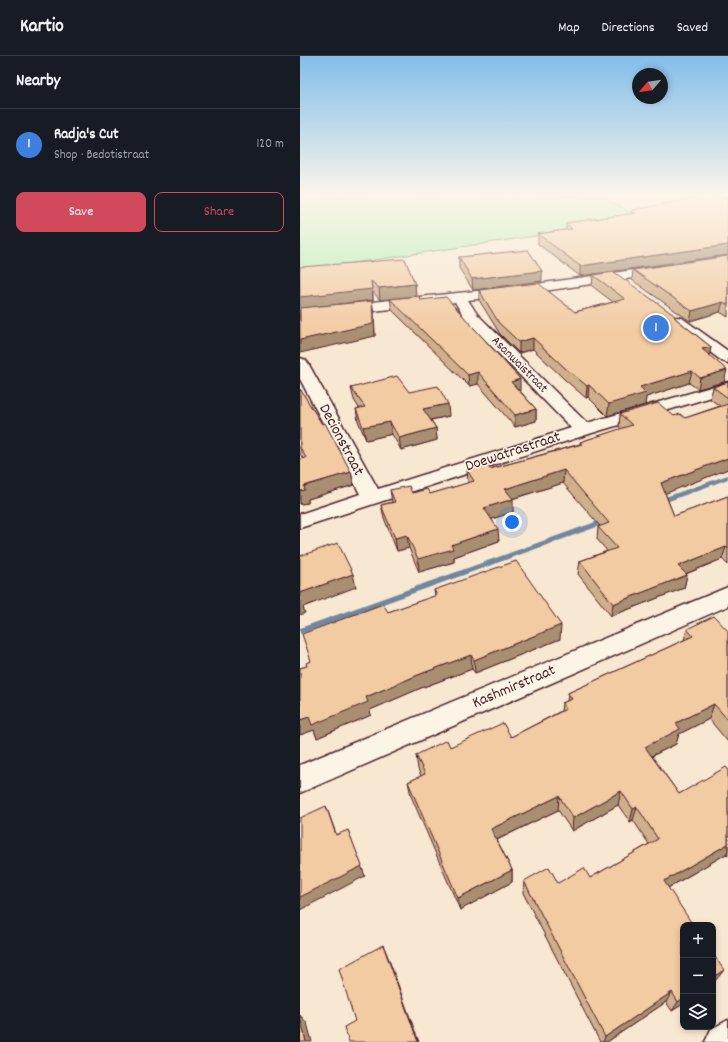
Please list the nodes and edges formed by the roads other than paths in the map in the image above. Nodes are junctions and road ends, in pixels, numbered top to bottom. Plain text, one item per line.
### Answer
1 (676, 268) edge
2 (617, 277) junction
3 (629, 286) edge
4 (460, 297) junction
5 (666, 313) edge
6 (300, 315) edge
7 (728, 358) edge
8 (300, 363) edge
9 (305, 382) edge
10 (728, 387) edge
11 (583, 430) junction
12 (372, 497) junction
13 (300, 521) edge
14 (728, 596) edge
15 (300, 779) edge
16 (728, 1039) edge
17 (724, 1042) edge

1 - 2 street
2 - 3 street
2 - 4 street
4 - 6 street
4 - 11 street, Asanwaistraat
5 - 7 street
8 - 9 street, Decionstraat
9 - 12 street, Decionstraat
10 - 11 street, Doewatrastraat
11 - 12 street, Doewatrastraat
12 - 13 street, Doewatrastraat
14 - 15 street, Kashmirstraat
16 - 17 street

